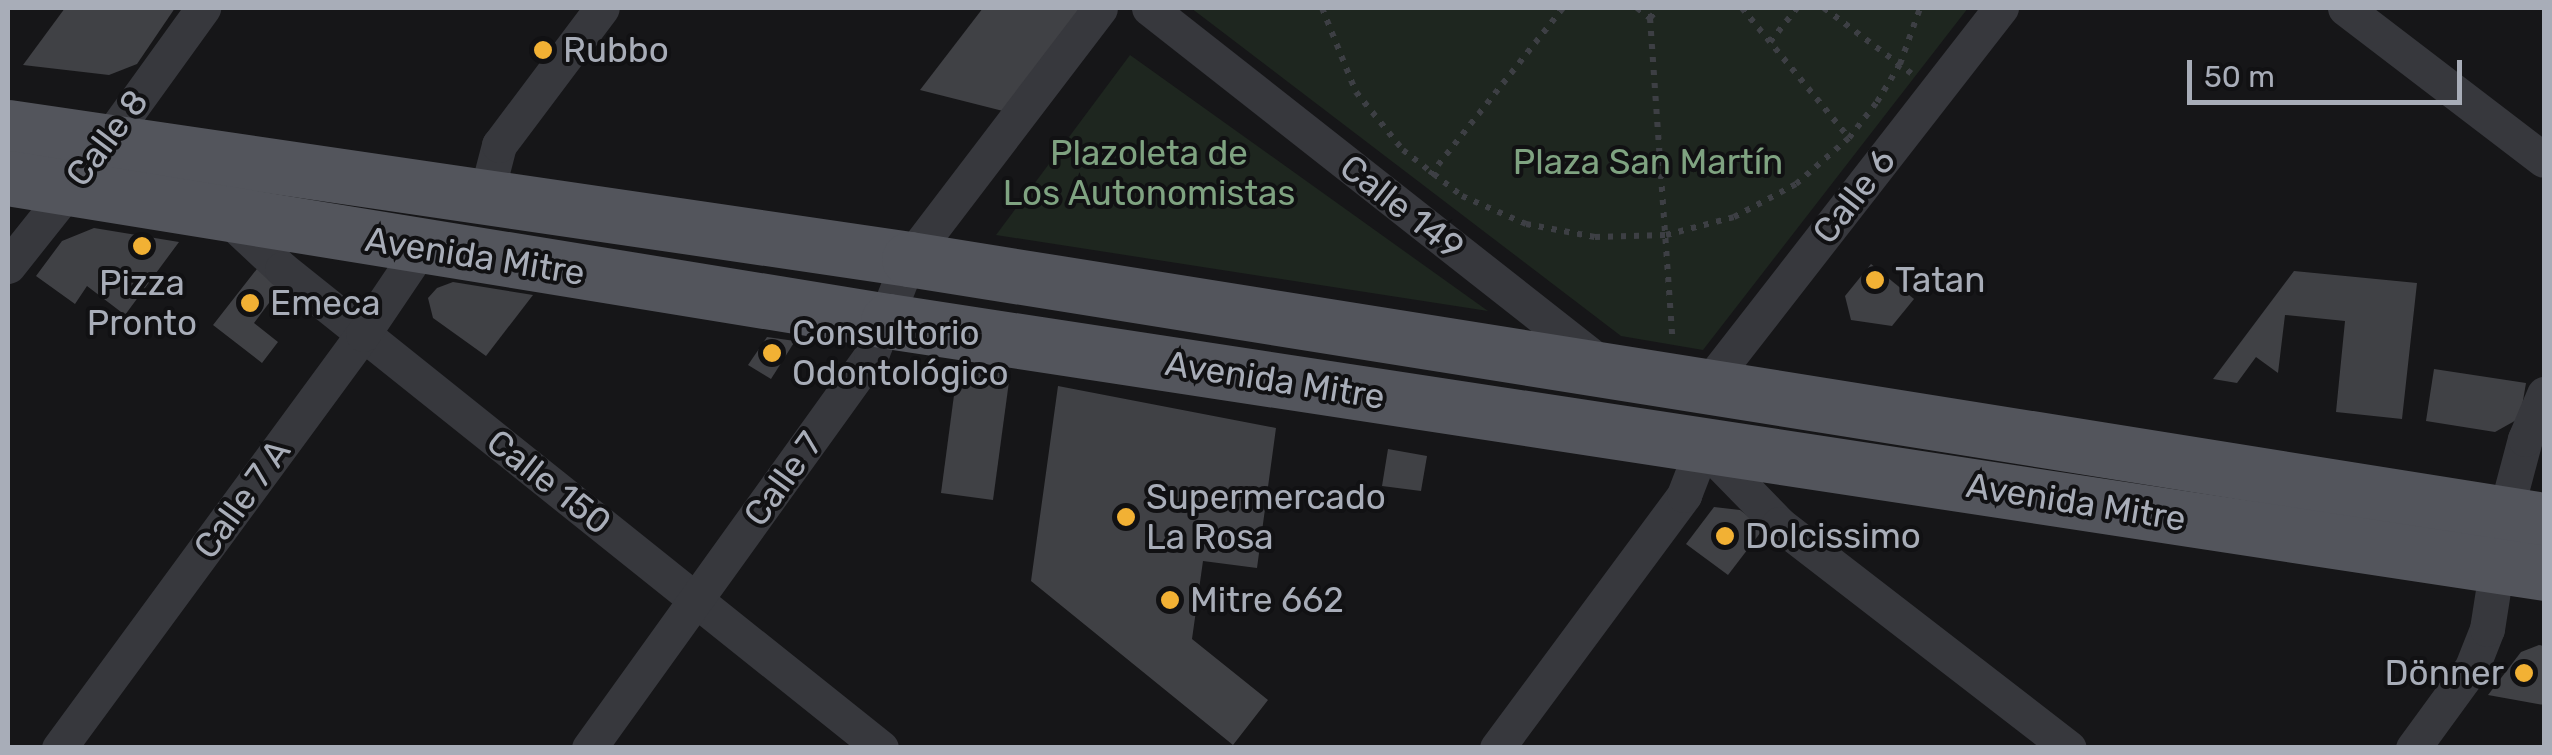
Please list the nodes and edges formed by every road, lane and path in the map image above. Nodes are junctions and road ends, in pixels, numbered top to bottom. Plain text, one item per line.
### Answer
1 (203, 8) edge
2 (602, 8) edge
3 (1100, 8) edge
4 (1149, 8) edge
5 (1322, 8) edge
6 (1563, 8) edge
7 (1637, 8) edge
8 (1659, 8) edge
9 (1742, 8) edge
10 (1797, 8) edge
11 (1824, 8) edge
12 (1920, 8) edge
13 (2001, 8) edge
14 (2345, 8) edge
15 (1650, 18) junction
16 (1770, 42) junction
17 (1900, 64) junction
18 (1935, 92) junction
19 (8, 128) edge
20 (1849, 138) junction
21 (105, 144) junction
22 (2544, 160) edge
23 (1875, 169) junction
24 (1432, 172) junction
25 (8, 178) edge
26 (69, 188) junction
27 (486, 194) junction
28 (1404, 208) junction
29 (221, 213) junction
30 (1666, 235) junction
31 (421, 248) junction
32 (909, 258) junction
33 (8, 266) edge
34 (888, 321) junction
35 (363, 334) junction
36 (1608, 368) junction
37 (1692, 381) junction
38 (2544, 394) edge
39 (1703, 446) junction
40 (2522, 543) edge
41 (696, 599) junction
42 (58, 748) edge
43 (589, 748) edge
44 (881, 748) edge
45 (1498, 748) edge
46 (2070, 748) edge
47 (2413, 748) edge

1 - 21 street, Calle 8
2 - 27 street
3 - 32 street, Calle 7
4 - 28 street, Calle 149
5 - 24 path
6 - 24 path
7 - 15 path
8 - 15 path
9 - 16 path
10 - 16 path
11 - 17 path
12 - 17 path
13 - 18 street, Calle 6
14 - 22 street
15 - 30 path
16 - 20 path
17 - 18 path
17 - 20 path
18 - 23 street, Calle 6
19 - 21 main road, Avenida Mitre
20 - 23 path
20 - 30 path
21 - 26 street, Calle 8
21 - 27 main road, Avenida Mitre
23 - 37 street, Calle 6
24 - 28 path
24 - 30 path
25 - 26 main road, Avenida Mitre
26 - 29 main road, Avenida Mitre
26 - 33 street, Calle 8
27 - 32 main road, Avenida Mitre
28 - 36 street, Calle 149
29 - 31 main road, Avenida Mitre
29 - 35 street, Calle 150
30 - 37 path
31 - 34 main road, Avenida Mitre
31 - 35 street, Calle 7 A
32 - 34 street, Calle 7
32 - 36 main road, Avenida Mitre
34 - 39 main road, Avenida Mitre
34 - 41 street, Calle 7
35 - 41 street, Calle 150
35 - 42 street, Calle 7 A
36 - 37 main road, Avenida Mitre
37 - 40 main road, Avenida Mitre
38 - 40 street
39 - 40 main road, Avenida Mitre
39 - 45 street
39 - 46 street
40 - 47 street
41 - 43 street, Calle 7
41 - 44 street, Calle 150

